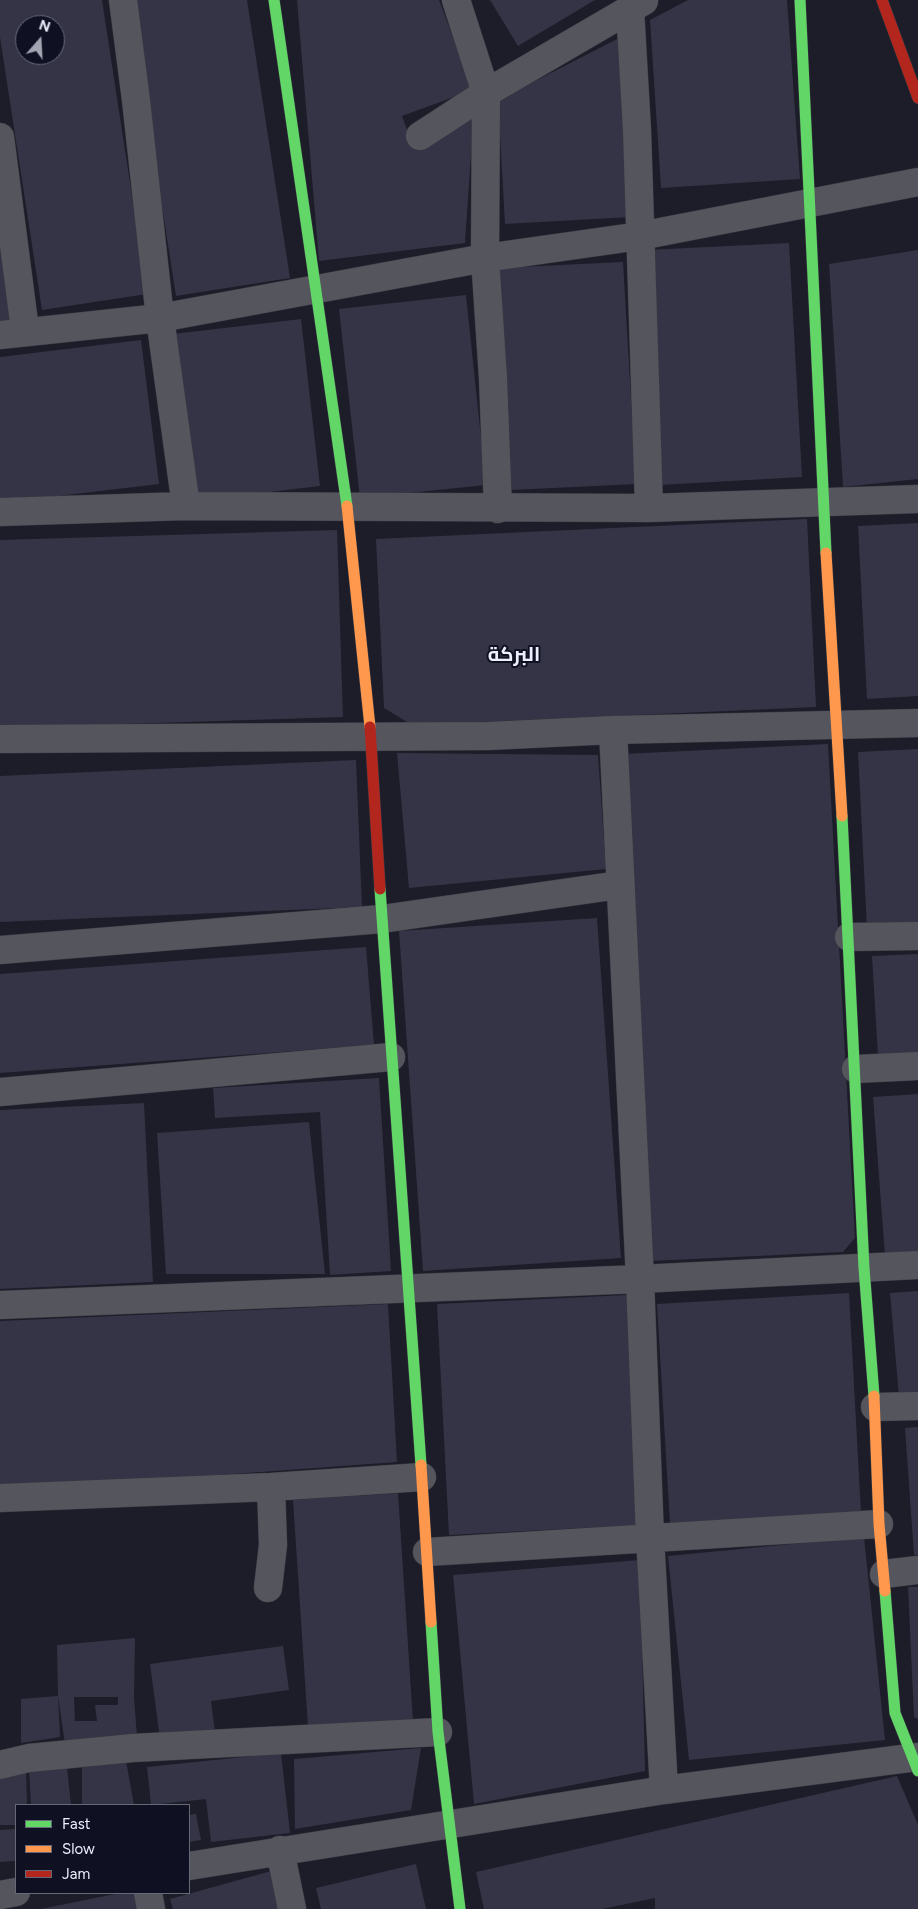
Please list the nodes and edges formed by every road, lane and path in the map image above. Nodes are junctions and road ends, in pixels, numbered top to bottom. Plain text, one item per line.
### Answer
1 (123, 0) edge
2 (274, 0) edge
3 (456, 0) edge
4 (800, 0) edge
5 (882, 0) edge
6 (637, 4) edge
7 (486, 93) junction
8 (918, 98) edge
9 (420, 136) dead end
10 (0, 137) edge
11 (918, 182) edge
12 (808, 203) junction
13 (640, 236) junction
14 (485, 258) junction
15 (315, 288) junction
16 (160, 318) junction
17 (12, 332) edge
18 (918, 499) edge
19 (823, 501) junction
20 (186, 506) junction
21 (348, 506) junction
22 (650, 508) junction
23 (498, 509) junction
24 (0, 512) edge
25 (918, 723) edge
26 (838, 725) junction
27 (613, 730) junction
28 (371, 738) junction
29 (0, 740) edge
30 (619, 885) junction
31 (382, 919) junction
32 (918, 936) edge
33 (850, 937) junction
34 (0, 950) edge
35 (392, 1057) junction
36 (918, 1066) edge
37 (856, 1069) junction
38 (0, 1092) edge
39 (918, 1265) edge
40 (864, 1268) junction
41 (640, 1279) junction
42 (410, 1287) junction
43 (0, 1305) edge
44 (918, 1406) edge
45 (875, 1407) junction
46 (422, 1477) junction
47 (271, 1487) junction
48 (0, 1498) edge
49 (879, 1524) junction
50 (650, 1537) junction
51 (427, 1552) junction
52 (918, 1570) edge
53 (884, 1574) junction
54 (268, 1588) dead end
55 (438, 1732) junction
56 (916, 1762) edge
57 (0, 1765) edge
58 (664, 1790) junction
59 (448, 1826) junction
60 (280, 1850) junction
61 (190, 1866) edge
62 (15, 1892) edge
63 (148, 1894) edge
64 (0, 1895) edge
65 (151, 1909) edge
66 (292, 1909) edge
67 (460, 1909) edge

1 - 16 street
2 - 15 street
3 - 7 street
4 - 12 street
5 - 8 street
6 - 7 street
6 - 13 street
7 - 9 street
7 - 14 street
10 - 17 street
11 - 12 street
12 - 13 street
12 - 19 street
13 - 14 street
13 - 22 street
14 - 15 street
14 - 23 street
15 - 16 street
15 - 21 street
16 - 17 street
16 - 20 street
18 - 19 street
19 - 22 street
19 - 26 street
20 - 21 street
20 - 24 street
21 - 23 street
21 - 28 street
22 - 23 street
25 - 26 street
26 - 27 street
26 - 33 street
27 - 28 street
27 - 30 street
28 - 29 street
28 - 31 street
30 - 31 street
30 - 41 street
31 - 34 street
31 - 35 street
32 - 33 street
33 - 37 street
35 - 38 street
35 - 42 street
36 - 37 street
37 - 40 street
39 - 40 street
40 - 41 street
40 - 45 street
41 - 42 street
41 - 50 street
42 - 43 street
42 - 46 street
44 - 45 street
45 - 49 street
46 - 47 street
46 - 51 street
47 - 48 street
47 - 54 street
49 - 50 street
49 - 53 street
50 - 51 street
50 - 58 street
51 - 55 street
52 - 53 street
53 - 56 street
55 - 57 street
55 - 59 street
56 - 58 street
58 - 59 street
59 - 60 street
59 - 67 street
60 - 61 street
60 - 66 street
62 - 64 street
63 - 65 street

